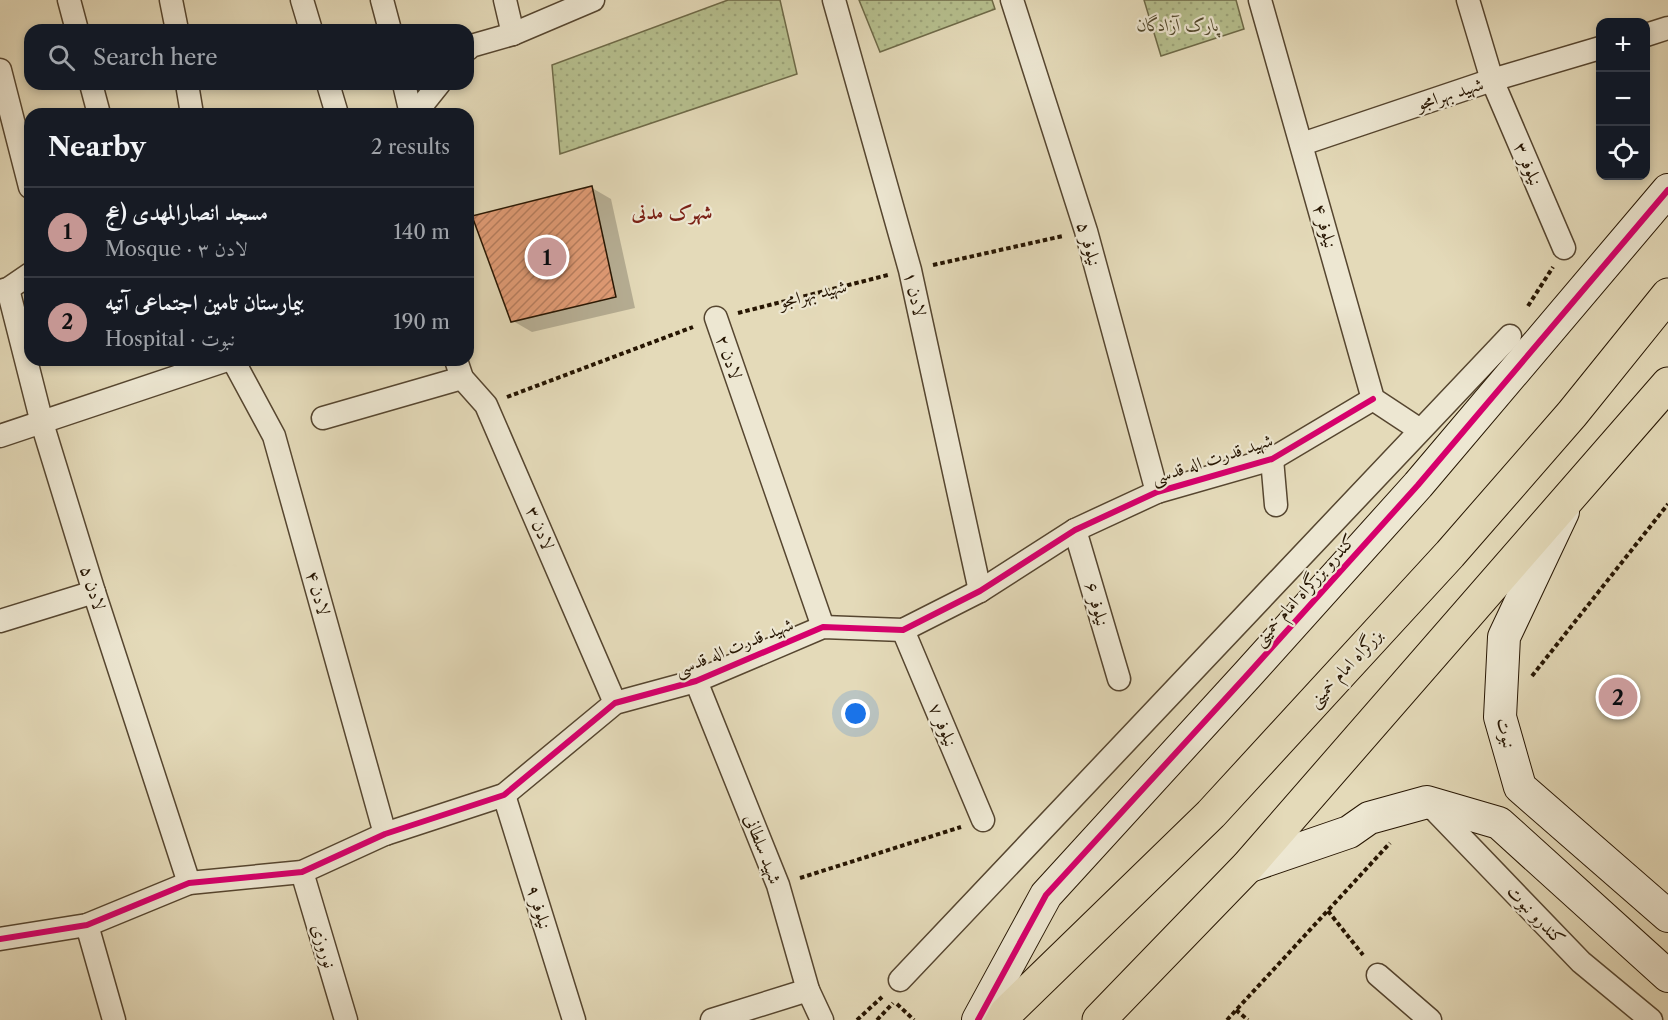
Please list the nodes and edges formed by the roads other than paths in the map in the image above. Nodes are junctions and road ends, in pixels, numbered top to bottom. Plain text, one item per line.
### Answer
1 (69, 0) edge
2 (171, 0) edge
3 (302, 0) edge
4 (382, 0) edge
5 (505, 0) edge
6 (593, 0) edge
7 (834, 0) edge
8 (1012, 0) edge
9 (1260, 0) edge
10 (1468, 0) edge
11 (75, 24) edge
12 (176, 24) edge
13 (309, 24) edge
14 (388, 24) edge
15 (1668, 28) edge
16 (513, 34) junction
17 (1650, 34) edge
18 (474, 45) edge
19 (1596, 49) edge
20 (0, 70) edge
21 (1492, 80) junction
22 (93, 90) edge
23 (188, 90) edge
24 (330, 90) edge
25 (406, 90) edge
26 (434, 90) edge
27 (97, 108) edge
28 (191, 108) edge
29 (335, 108) edge
30 (411, 108) edge
31 (418, 108) edge
32 (1302, 144) junction
33 (24, 164) edge
34 (1668, 190) edge
35 (1564, 248) road end
36 (24, 278) edge
37 (4, 290) edge
38 (1668, 295) edge
39 (716, 318) road end
40 (1510, 336) road end
41 (24, 360) edge
42 (26, 366) edge
43 (209, 366) edge
44 (236, 366) edge
45 (459, 369) edge
46 (1668, 384) edge
47 (1373, 399) junction
48 (323, 418) dead end
49 (42, 423) junction
50 (1420, 430) junction
51 (0, 436) edge
52 (1272, 459) junction
53 (1157, 492) junction
54 (1570, 498) junction
55 (1276, 505) dead end
56 (1075, 530) junction
57 (980, 591) junction
58 (94, 592) junction
59 (0, 621) edge
60 (823, 627) junction
61 (903, 630) junction
62 (1119, 679) dead end
63 (696, 681) junction
64 (615, 703) junction
65 (504, 795) junction
66 (1427, 802) junction
67 (983, 820) road end
68 (385, 834) junction
69 (1247, 867) junction
70 (302, 872) junction
71 (189, 883) junction
72 (1668, 916) edge
73 (87, 925) junction
74 (0, 939) edge
75 (1378, 975) road end
76 (1668, 976) edge
77 (900, 980) road end
78 (808, 990) junction
79 (114, 1020) edge
80 (346, 1020) edge
81 (574, 1020) edge
82 (712, 1020) edge
83 (822, 1020) edge
84 (978, 1020) edge
85 (999, 1020) edge
86 (1099, 1020) edge
87 (1430, 1020) edge
88 (1651, 1020) edge

1 - 11 street
2 - 12 street
3 - 13 street
4 - 14 street
5 - 16 street
6 - 16 street
7 - 57 street, لادن ۱
8 - 53 street, نیلوفر ۵
9 - 32 street, نیلوفر ۴
10 - 21 street, نیلوفر ۳
15 - 17 street
16 - 18 street
19 - 21 street, شهید بهرامجو
20 - 33 street
21 - 32 street, شهید بهرامجو
21 - 35 street, نیلوفر ۳
22 - 27 street
23 - 28 street
24 - 29 street
25 - 30 street
26 - 31 street
32 - 47 street, نیلوفر ۴
34 - 84 street, کندرو بزرگراه امام خمینی
36 - 37 street
37 - 41 street, لادن ۵
38 - 85 highway, بزرگراه امام خمینی
39 - 60 street, لادن ۲
40 - 50 street
42 - 49 street, لادن ۵
43 - 49 street
44 - 68 street, لادن ۴
45 - 48 street
45 - 64 street, لادن ۳
46 - 54 highway
47 - 50 street
47 - 52 street, شهید قدرت اله قدسی
49 - 51 street
49 - 58 street, لادن ۵
50 - 77 street
52 - 53 street, شهید قدرت اله قدسی
52 - 55 street
53 - 56 street, شهید قدرت اله قدسی
54 - 69 highway
54 - 72 street, نبوت
56 - 57 street, شهید قدرت اله قدسی
56 - 62 street, نیلوفر ۶
57 - 61 street, شهید قدرت اله قدسی
58 - 59 street
58 - 71 street, لادن ۵
60 - 61 street, شهید قدرت اله قدسی
60 - 63 street, شهید قدرت اله قدسی
61 - 67 street, نیلوفر ۷
63 - 64 street, شهید قدرت اله قدسی
63 - 78 street, شهید سلطانی
64 - 65 street, شهید قدرت اله قدسی
65 - 68 street, شهید قدرت اله قدسی
65 - 81 street, نیلوفر ۹
66 - 69 street
66 - 76 street
66 - 88 street, کندرو نبوت
68 - 70 street, شهید قدرت اله قدسی
69 - 86 highway
70 - 71 street, شهید قدرت اله قدسی
70 - 80 street, نوروزی
71 - 73 street, شهید قدرت اله قدسی
73 - 74 street, شهید قدرت اله قدسی
73 - 79 street
75 - 87 street
78 - 82 street
78 - 83 street, شهید سلطانی

